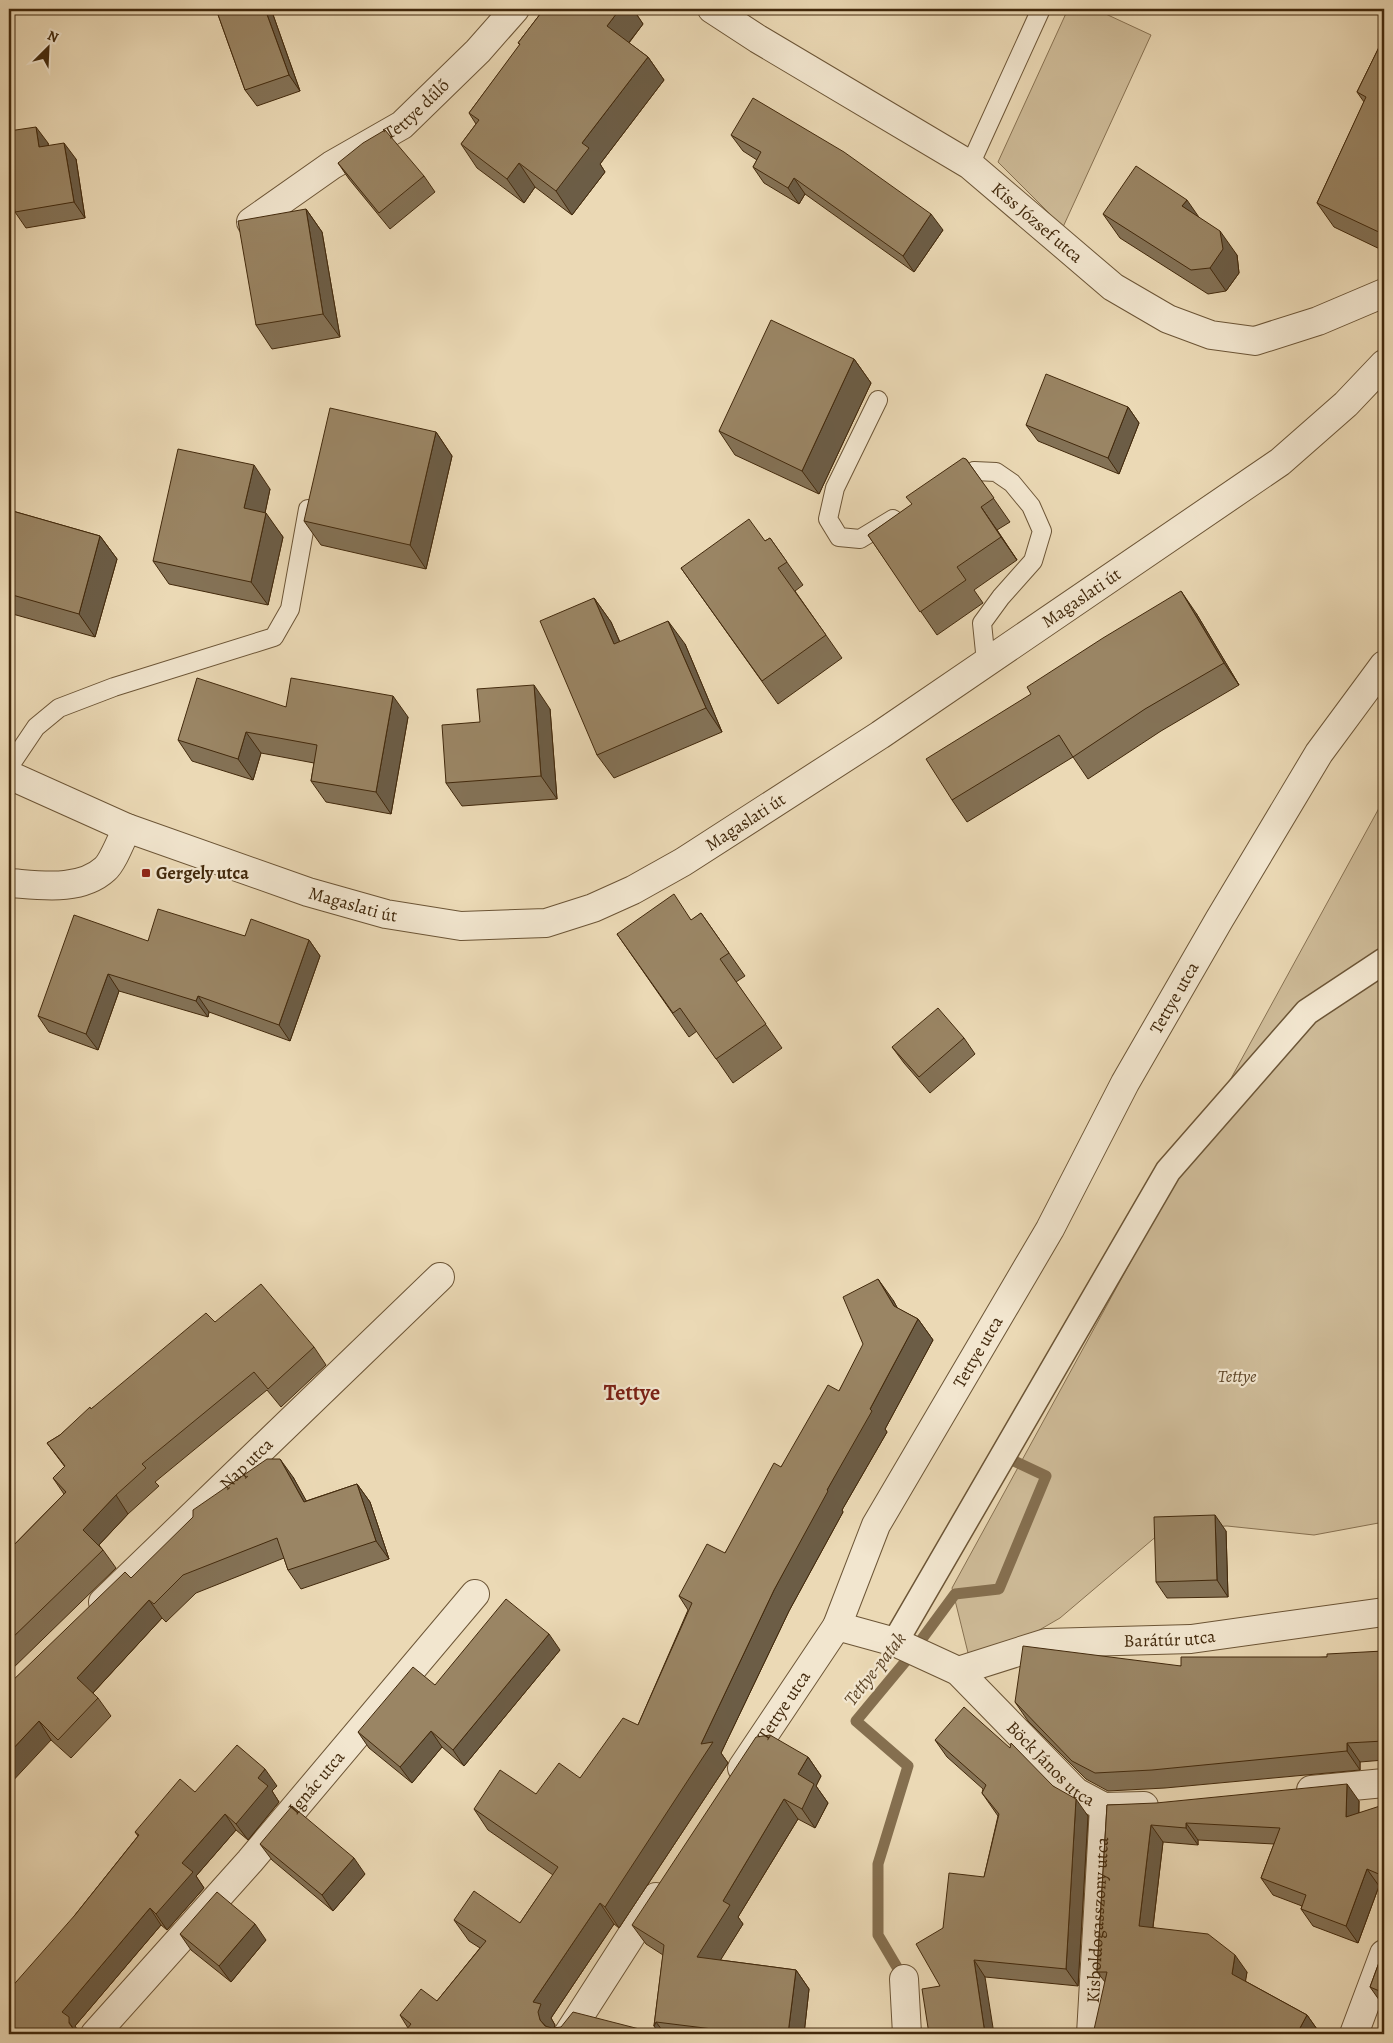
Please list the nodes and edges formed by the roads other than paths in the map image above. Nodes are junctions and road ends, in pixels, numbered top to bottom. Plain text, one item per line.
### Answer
1 (515, 9) edge
2 (712, 9) edge
3 (1041, 9) edge
4 (970, 165) junction
5 (251, 222) edge
6 (1384, 293) edge
7 (1384, 364) edge
8 (878, 400) dead end
9 (941, 491) edge
10 (308, 509) edge
11 (908, 510) edge
12 (986, 662) junction
13 (1384, 665) edge
14 (9, 767) edge
15 (9, 775) edge
16 (128, 828) junction
17 (9, 883) edge
18 (1384, 961) edge
19 (440, 1278) dead end
20 (475, 1594) dead end
21 (1384, 1612) edge
22 (86, 1618) edge
23 (837, 1626) junction
24 (898, 1643) junction
25 (958, 1671) junction
26 (1384, 1783) edge
27 (729, 1788) edge
28 (1285, 1793) edge
29 (1166, 1804) edge
30 (1104, 1808) junction
31 (669, 1877) edge
32 (1384, 1954) edge
33 (904, 1979) dead end
34 (95, 2034) edge
35 (568, 2034) edge
36 (907, 2034) edge
37 (1090, 2034) edge
38 (1354, 2034) edge

1 - 5 street, Tettye dűlő
2 - 4 street, Kiss József utca
3 - 4 lane
4 - 6 street, Kiss József utca
7 - 12 street, Magaslati út
8 - 11 lane
9 - 12 lane
10 - 14 lane
12 - 16 street, Magaslati út
13 - 23 street, Tettye utca
15 - 16 street, Magaslati út
16 - 17 street
18 - 24 street
19 - 22 street, Nap utca
20 - 34 street, Ignác utca
21 - 25 street, Barátúr utca
23 - 24 street, Böck János utca
23 - 27 street, Tettye utca
24 - 25 street, Böck János utca
25 - 30 street, Böck János utca
26 - 28 street
29 - 30 street, Böck János utca
30 - 37 street, Kisboldogasszony utca
31 - 35 street
32 - 38 street
33 - 36 street

